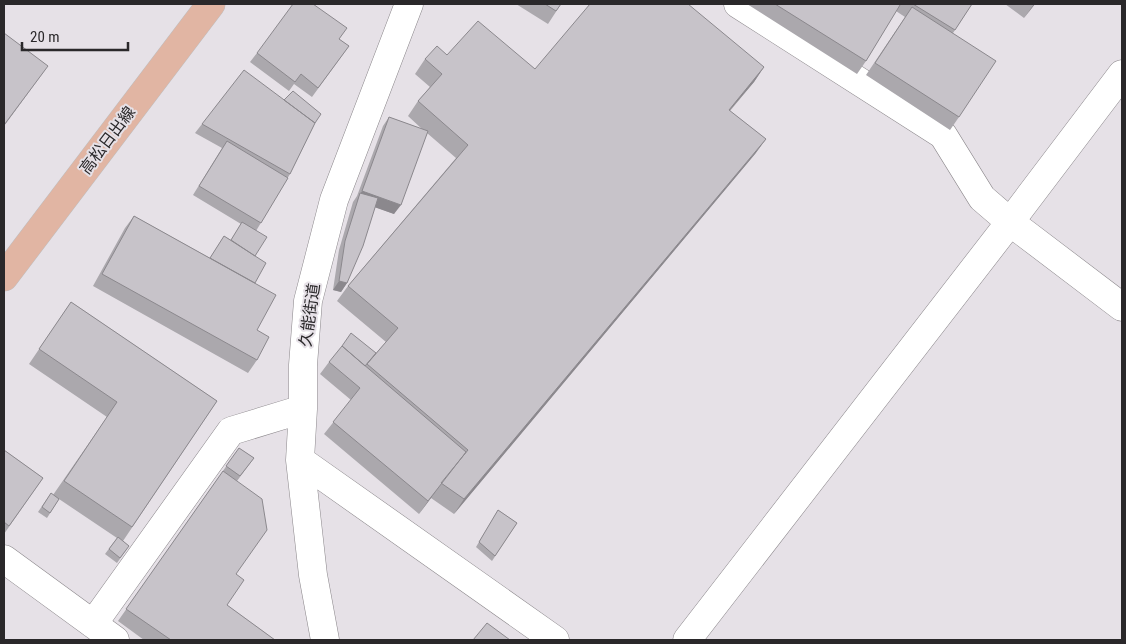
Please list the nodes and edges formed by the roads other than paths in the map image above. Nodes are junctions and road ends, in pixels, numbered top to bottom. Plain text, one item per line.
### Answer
1 (211, 4) edge
2 (409, 4) edge
3 (738, 4) edge
4 (1122, 74) edge
5 (1010, 222) junction
6 (4, 277) edge
7 (1122, 308) edge
8 (303, 409) junction
9 (300, 460) junction
10 (4, 558) edge
11 (92, 624) junction
12 (115, 640) edge
13 (325, 640) edge
14 (555, 640) edge
15 (687, 640) edge

1 - 6 main road, 高松日出線
2 - 8 street, 久能街道
3 - 5 street
4 - 5 street
5 - 7 street
5 - 15 street
8 - 9 street, 久能街道
8 - 11 street
9 - 13 street, 久能街道
9 - 14 street
10 - 11 street
11 - 12 street

